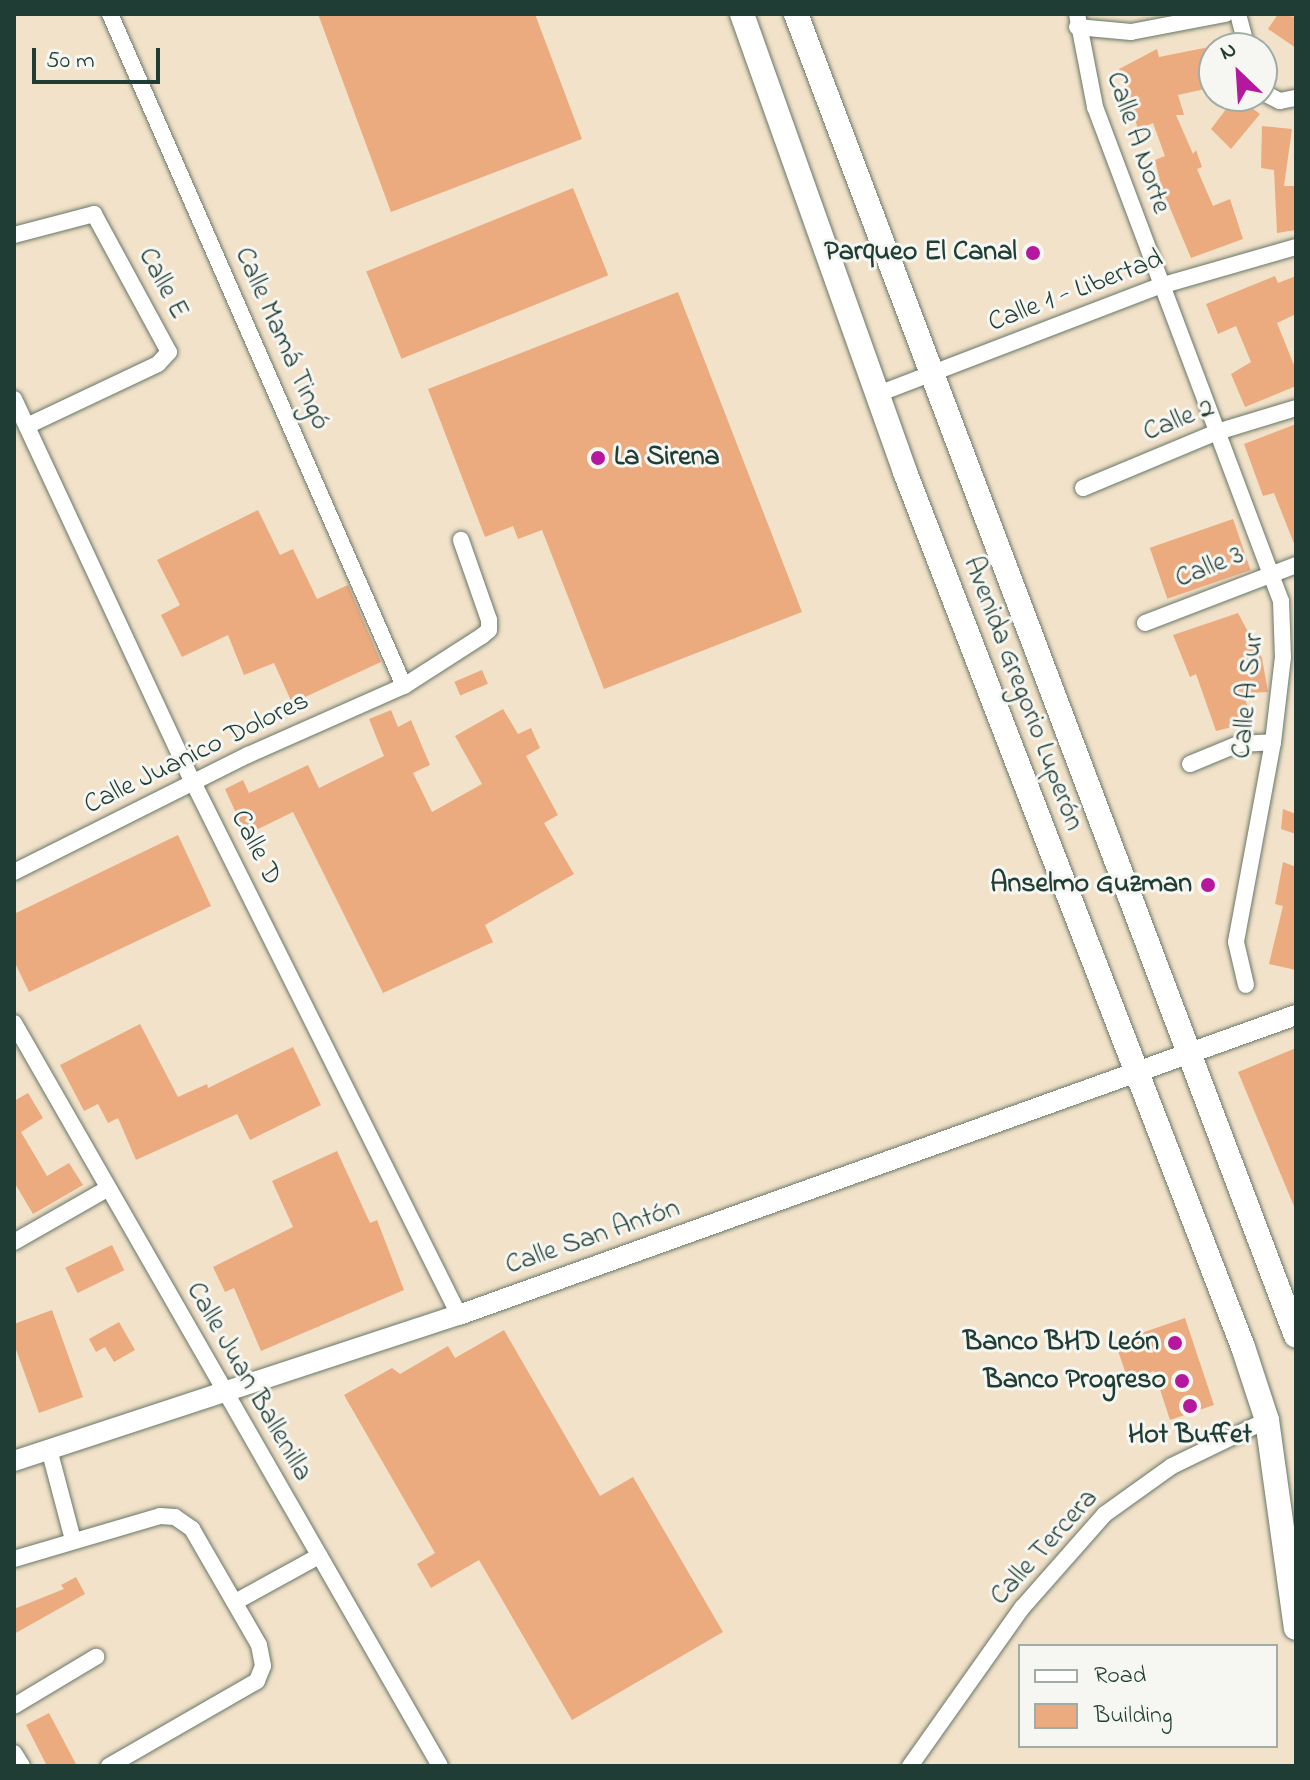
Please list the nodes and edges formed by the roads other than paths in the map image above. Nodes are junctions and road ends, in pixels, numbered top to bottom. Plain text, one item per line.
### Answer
1 (110, 14) edge
2 (742, 14) edge
3 (796, 14) edge
4 (1225, 14) edge
5 (1077, 21) edge
6 (14, 235) edge
7 (1296, 247) edge
8 (1160, 286) junction
9 (932, 376) junction
10 (878, 394) junction
11 (14, 399) edge
12 (1296, 408) edge
13 (27, 426) junction
14 (1217, 432) junction
15 (1083, 488) dead end
16 (461, 540) dead end
17 (1296, 565) edge
18 (1272, 571) junction
19 (1145, 623) dead end
20 (404, 686) junction
21 (1273, 742) junction
22 (1190, 764) dead end
23 (193, 782) junction
24 (14, 872) edge
25 (1246, 985) dead end
26 (1296, 1015) edge
27 (14, 1023) edge
28 (1187, 1056) junction
29 (1137, 1075) junction
30 (107, 1189) junction
31 (14, 1242) edge
32 (459, 1315) junction
33 (1296, 1336) edge
34 (223, 1393) junction
35 (1267, 1420) junction
36 (49, 1449) junction
37 (14, 1461) edge
38 (73, 1540) junction
39 (319, 1556) junction
40 (14, 1559) edge
41 (237, 1601) junction
42 (1296, 1628) edge
43 (96, 1657) dead end
44 (14, 1706) edge
45 (14, 1753) edge
46 (22, 1766) edge
47 (109, 1766) edge
48 (440, 1766) edge
49 (910, 1766) edge

1 - 20 street, Calle Mamá Tingó
2 - 10 main road, Avenida Gregorio Luperón
3 - 9 main road, Avenida Gregorio Luperón
4 - 5 street
5 - 8 street, Calle A Norte
6 - 13 street, Calle E
7 - 8 street, Calle 1 - Libertad
8 - 9 street, Calle 1 - Libertad
8 - 14 street, Calle A Sur
9 - 10 street, Calle 1 - Libertad
9 - 28 main road, Avenida Gregorio Luperón
10 - 29 main road, Avenida Gregorio Luperón
11 - 13 street, Calle D
12 - 14 street, Calle 2
13 - 23 street, Calle D
14 - 15 street, Calle 2
14 - 18 street, Calle A Sur
16 - 20 street, Calle Juanico Dolores
17 - 18 street, Calle 3
18 - 19 street, Calle 3
18 - 21 street, Calle A Sur
20 - 23 street, Calle Juanico Dolores
21 - 22 street
21 - 25 street, Calle A Sur
23 - 24 street, Calle Juanico Dolores
23 - 32 street, Calle D
26 - 28 street, Calle San Antón
27 - 30 street, Calle Juan Ballenilla
28 - 29 street, Calle San Antón
28 - 33 main road, Avenida Gregorio Luperón
29 - 32 street, Calle San Antón
29 - 35 main road, Avenida Gregorio Luperón
30 - 31 street
30 - 34 street, Calle Juan Ballenilla
32 - 34 street, Calle San Antón
34 - 36 street, Calle San Antón
34 - 39 street, Calle Juan Ballenilla
35 - 42 main road, Avenida Gregorio Luperón
35 - 49 street, Calle Tercera
36 - 37 street, Calle San Antón
36 - 38 street
38 - 40 street
38 - 41 street
39 - 41 street
39 - 48 street, Calle Juan Ballenilla
41 - 47 street
43 - 44 street
45 - 46 street

